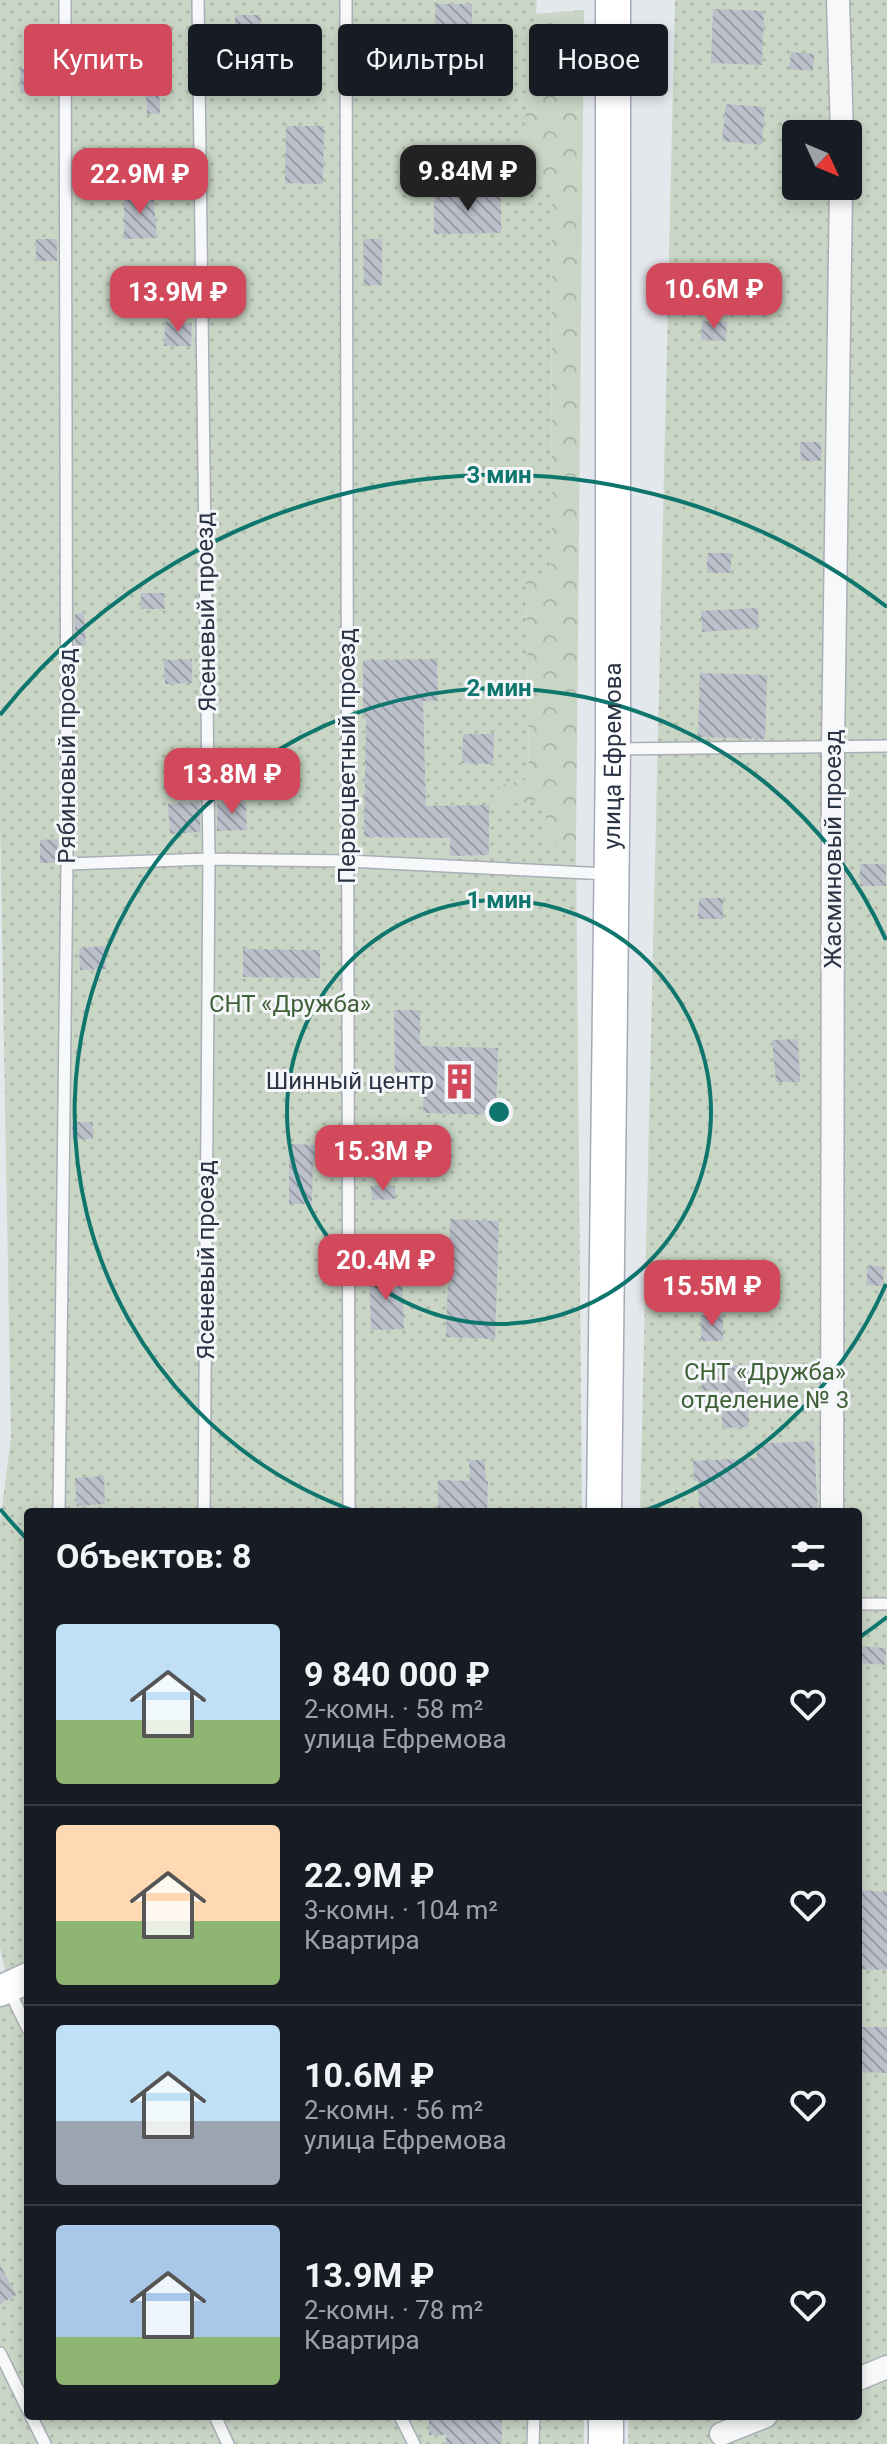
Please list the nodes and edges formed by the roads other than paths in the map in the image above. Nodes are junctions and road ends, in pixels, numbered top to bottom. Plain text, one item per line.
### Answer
1 (65, 0) edge
2 (198, 0) edge
3 (346, 0) edge
4 (613, 0) edge
5 (838, 0) edge
6 (842, 120) edge
7 (841, 200) edge
8 (887, 746) edge
9 (833, 748) junction
10 (613, 749) junction
11 (209, 859) junction
12 (348, 861) junction
13 (67, 864) junction
14 (611, 874) junction
15 (59, 1508) edge
16 (204, 1508) edge
17 (349, 1508) edge
18 (604, 1508) edge
19 (832, 1508) edge
20 (862, 1604) edge
21 (887, 1604) edge
22 (12, 1985) edge
23 (24, 2018) edge
24 (0, 2353) edge
25 (887, 2367) edge
26 (862, 2377) edge
27 (24, 2402) edge
28 (33, 2420) edge
29 (217, 2420) edge
30 (402, 2420) edge
31 (534, 2420) edge
32 (606, 2420) edge
33 (754, 2420) edge
34 (721, 2431) edge
35 (45, 2444) edge
36 (228, 2444) edge
37 (414, 2444) edge
38 (533, 2444) edge
39 (606, 2444) edge

1 - 13 lane, Рябиновый проезд
2 - 11 lane, Ясеневый проезд
3 - 12 lane, Первоцветный проезд
4 - 10 main road, улица Ефремова
5 - 6 street
7 - 9 street, Жасминовый проезд
8 - 9 lane
9 - 10 lane
9 - 19 street, Жасминовый проезд
10 - 14 main road, улица Ефремова
11 - 12 lane
11 - 13 lane
11 - 16 lane, Ясеневый проезд
12 - 14 lane
12 - 17 lane, Первоцветный проезд
13 - 15 lane, Рябиновый проезд
14 - 18 main road, улица Ефремова
20 - 21 lane
22 - 23 lane
24 - 27 lane
25 - 26 street
28 - 35 lane
29 - 36 lane
30 - 37 lane
31 - 38 lane
32 - 39 main road
33 - 34 street

